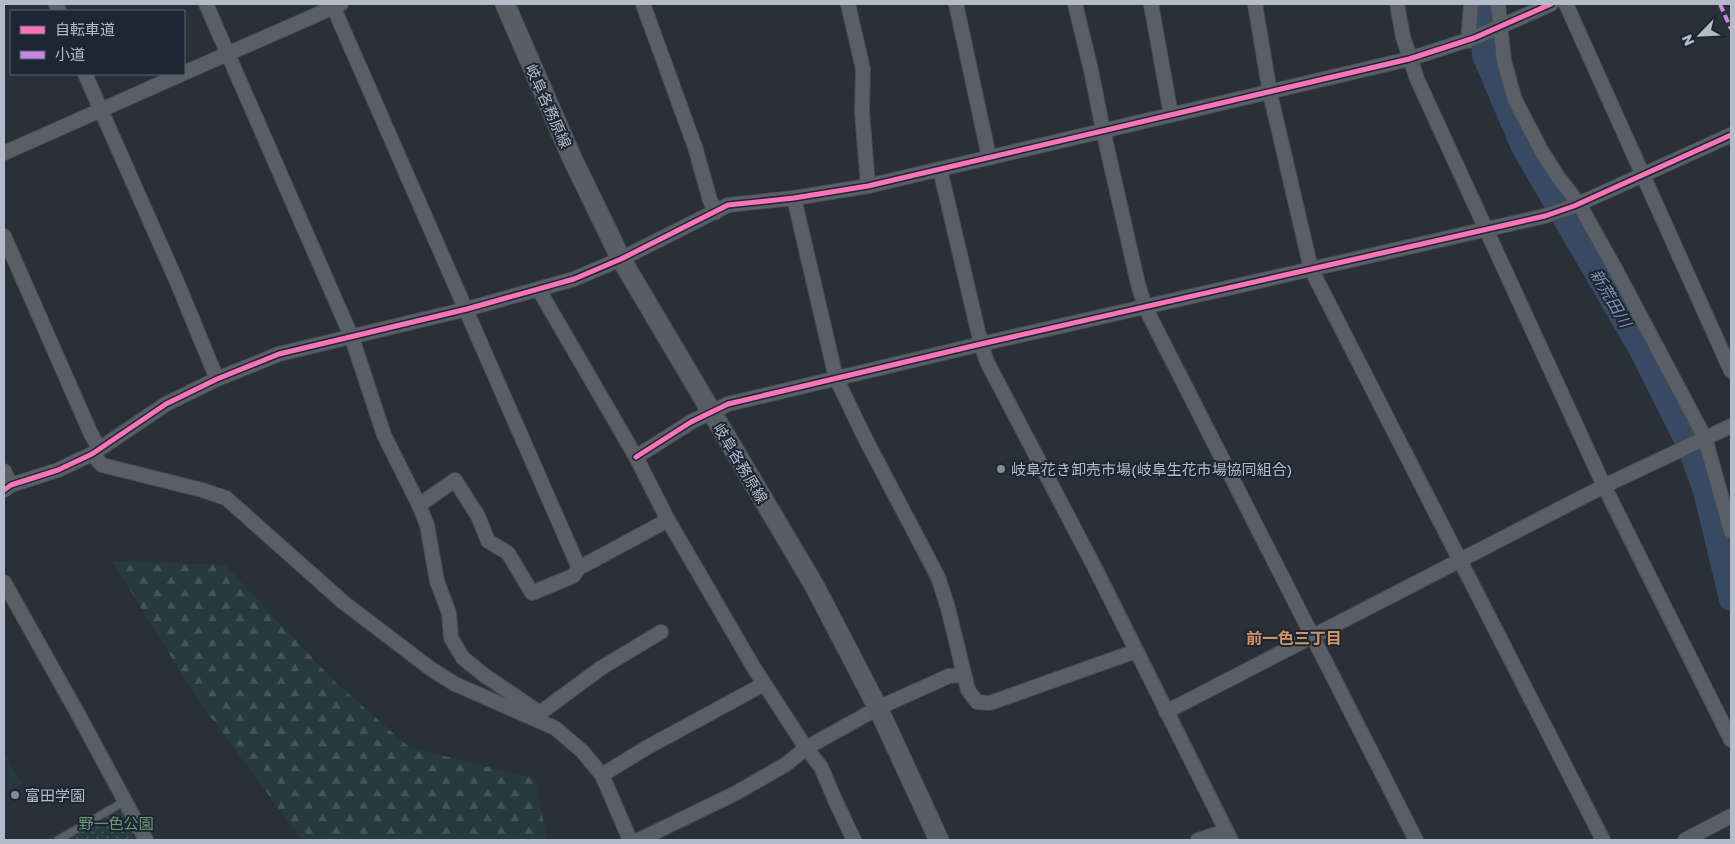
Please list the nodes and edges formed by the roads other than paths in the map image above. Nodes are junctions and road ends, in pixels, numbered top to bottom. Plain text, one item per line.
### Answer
1 (206, 4) edge
2 (505, 4) edge
3 (643, 4) edge
4 (848, 4) edge
5 (956, 4) edge
6 (1075, 4) edge
7 (1151, 4) edge
8 (1255, 4) edge
9 (1397, 4) edge
10 (1471, 4) edge
11 (1498, 4) edge
12 (1551, 4) edge
13 (1566, 4) edge
14 (336, 5) edge
15 (1499, 28) junction
16 (1471, 40) junction
17 (227, 54) junction
18 (1409, 59) junction
19 (185, 72) edge
20 (85, 75) edge
21 (179, 75) edge
22 (1270, 93) junction
23 (100, 111) junction
24 (1171, 115) junction
25 (1103, 130) junction
26 (1731, 135) edge
27 (4, 153) edge
28 (989, 157) junction
29 (940, 169) junction
30 (1644, 175) junction
31 (868, 186) junction
32 (794, 198) junction
33 (1576, 205) junction
34 (716, 212) junction
35 (1486, 228) junction
36 (4, 236) edge
37 (622, 259) junction
38 (1311, 268) junction
39 (539, 290) junction
40 (1145, 308) junction
41 (467, 309) junction
42 (352, 338) junction
43 (981, 344) junction
44 (1731, 371) edge
45 (836, 378) junction
46 (217, 379) junction
47 (711, 412) junction
48 (1731, 426) edge
49 (1703, 438) junction
50 (96, 451) junction
51 (636, 457) junction
52 (4, 471) edge
53 (1604, 486) junction
54 (7, 488) edge
55 (419, 505) junction
56 (668, 520) junction
57 (1731, 531) edge
58 (1459, 562) junction
59 (579, 568) junction
60 (4, 582) edge
61 (661, 632) dead end
62 (1312, 636) junction
63 (1136, 651) junction
64 (963, 675) junction
65 (764, 684) junction
66 (878, 708) junction
67 (1166, 712) junction
68 (538, 716) junction
69 (1731, 740) edge
70 (806, 748) junction
71 (602, 775) junction
72 (125, 801) junction
73 (1731, 816) edge
74 (1228, 835) edge
75 (58, 840) edge
76 (146, 840) edge
77 (630, 840) edge
78 (639, 840) edge
79 (854, 840) edge
80 (939, 840) edge
81 (1198, 840) edge
82 (1416, 840) edge
83 (1602, 840) edge
84 (1685, 840) edge

1 - 17 street
2 - 37 main road, 岐阜各務原線
3 - 34 street
4 - 31 street
5 - 28 street
6 - 25 street
7 - 24 street
8 - 22 street
9 - 18 street
10 - 16 street
11 - 15 street
12 - 15 street
13 - 30 street
14 - 17 street
14 - 41 street
15 - 16 street
15 - 33 street
16 - 18 street
17 - 19 street
17 - 42 street
18 - 22 street
18 - 35 street
20 - 23 street
21 - 23 street
22 - 24 street
22 - 38 street
23 - 27 street
23 - 46 street
24 - 25 street
25 - 28 street
25 - 40 street
26 - 30 street
28 - 29 street
29 - 31 street
29 - 43 street
30 - 33 street
30 - 44 street
31 - 32 street
32 - 34 street
32 - 45 street
33 - 35 street
33 - 49 street
34 - 37 street
35 - 38 street
35 - 53 street
36 - 50 street
37 - 39 street
37 - 47 main road, 岐阜各務原線
38 - 40 street
38 - 58 street
39 - 41 street
39 - 51 street
40 - 43 street
40 - 62 street
41 - 42 street
41 - 59 street
42 - 46 street
42 - 55 street
43 - 45 street
43 - 63 street
45 - 47 street
45 - 64 street
46 - 50 street
47 - 51 street
47 - 66 main road, 岐阜各務原線
48 - 49 street
49 - 53 street
49 - 57 street
50 - 54 street
50 - 68 street
51 - 56 street
52 - 54 street
53 - 58 street
53 - 69 street
55 - 59 street
55 - 68 street
56 - 59 street
56 - 65 street
58 - 62 street
58 - 83 street
60 - 72 street
61 - 68 street
62 - 67 street
62 - 82 street
63 - 64 street
63 - 67 street
64 - 66 street
65 - 70 street
65 - 71 street
66 - 70 street
66 - 80 main road, 岐阜各務原線
67 - 74 street
68 - 71 street
70 - 78 street
70 - 79 street
71 - 77 street
72 - 75 lane
72 - 76 street
73 - 84 street
74 - 81 street

